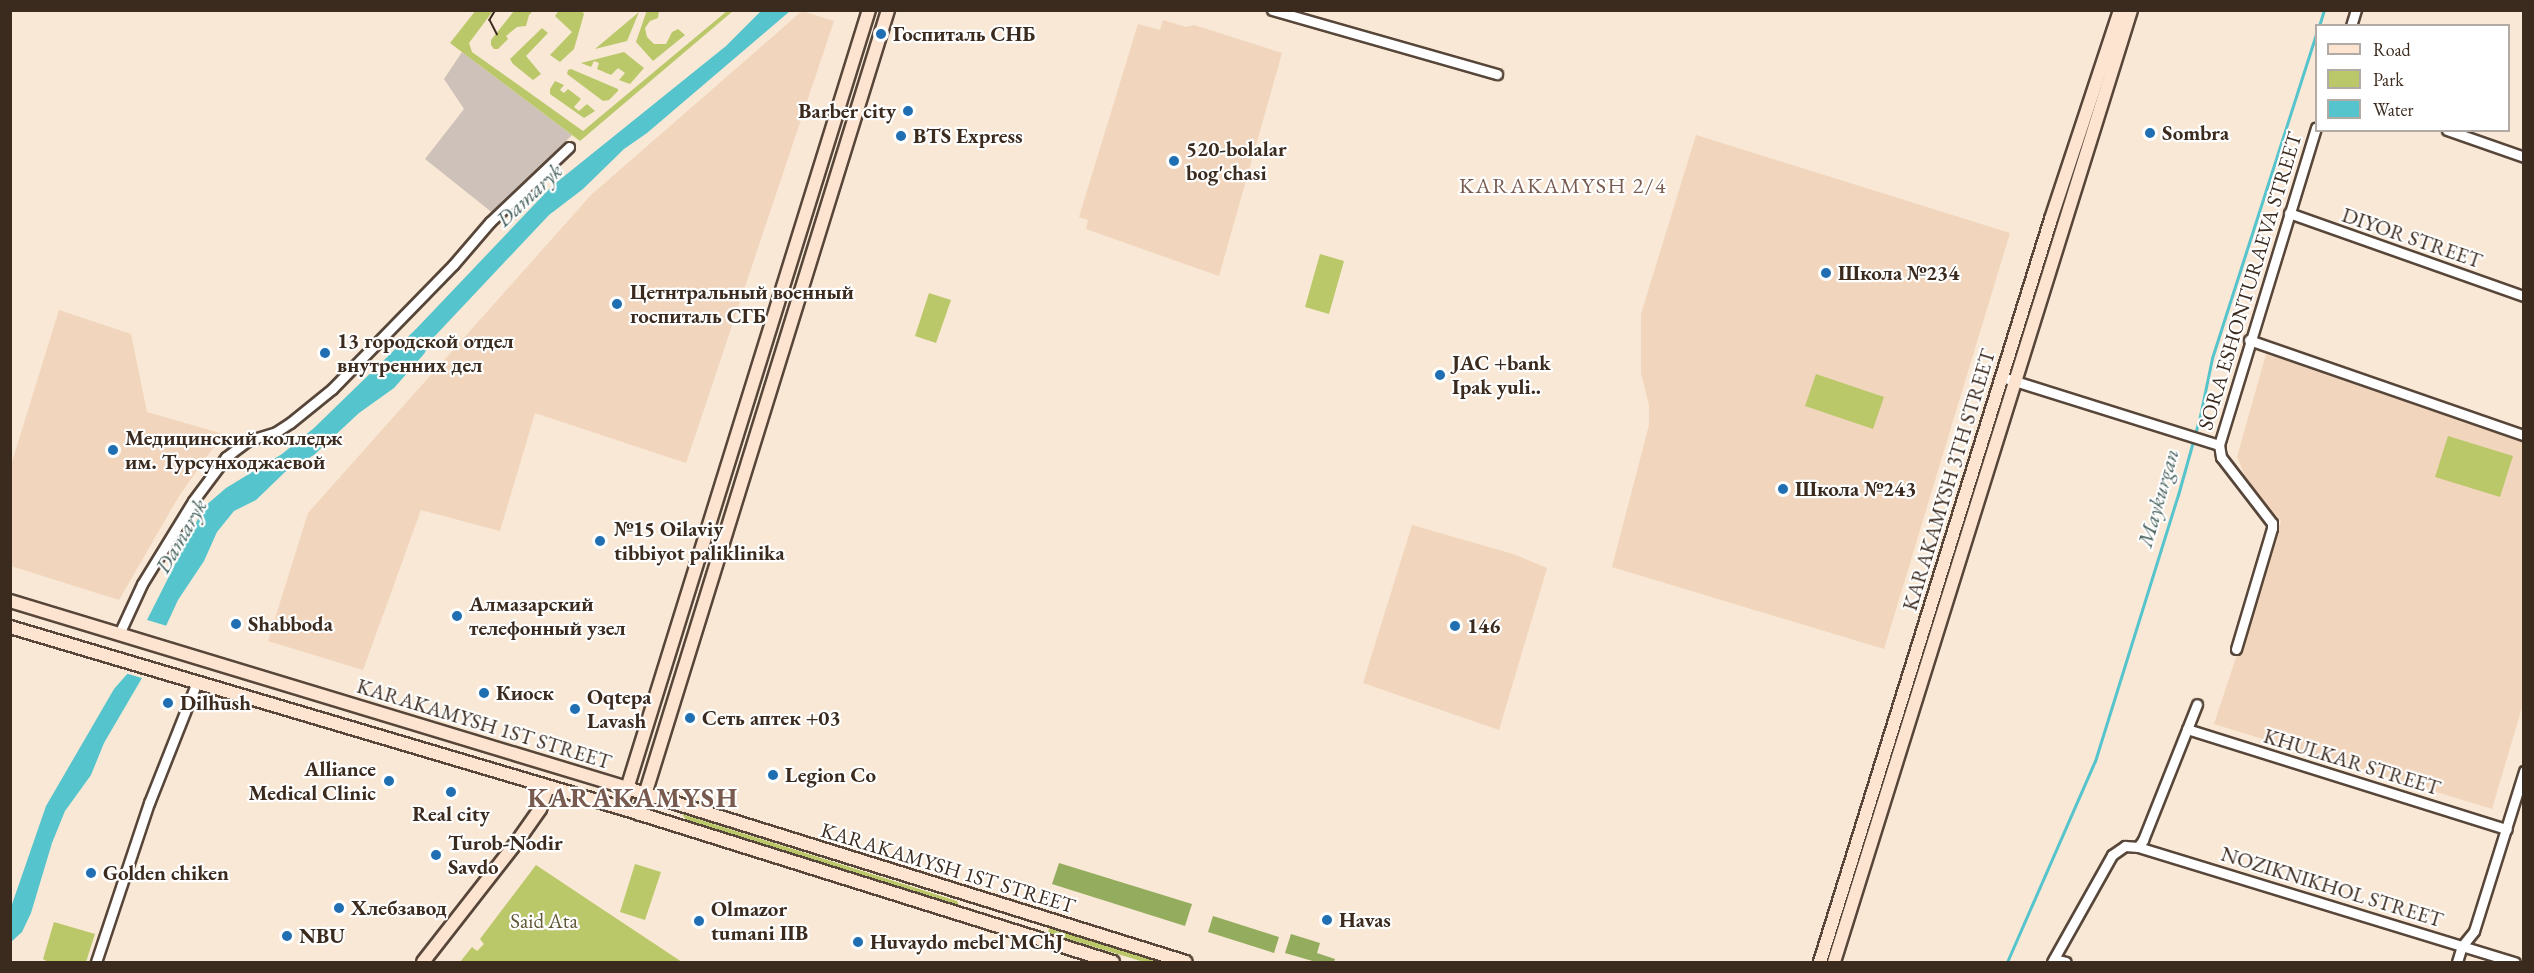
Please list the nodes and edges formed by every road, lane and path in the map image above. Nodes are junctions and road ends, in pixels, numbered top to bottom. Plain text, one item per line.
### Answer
1 (869, 10) edge
2 (888, 10) edge
3 (1272, 10) edge
4 (2120, 10) edge
5 (2131, 10) edge
6 (1497, 74) dead end
7 (2315, 130) edge
8 (2453, 132) edge
9 (569, 147) dead end
10 (2523, 157) edge
11 (2289, 213) junction
12 (2523, 296) edge
13 (2249, 340) junction
14 (2008, 379) junction
15 (2523, 435) edge
16 (2219, 445) junction
17 (730, 456) junction
18 (748, 462) junction
19 (10, 601) edge
20 (10, 627) edge
21 (122, 635) junction
22 (2236, 649) dead end
23 (197, 682) junction
24 (2197, 704) dead end
25 (2187, 729) junction
26 (2523, 771) edge
27 (548, 787) junction
28 (627, 788) junction
29 (645, 795) junction
30 (621, 808) junction
31 (639, 814) junction
32 (2507, 829) junction
33 (2138, 847) junction
34 (1036, 916) junction
35 (1030, 937) junction
36 (2462, 946) junction
37 (2053, 961) edge
38 (96, 963) edge
39 (423, 963) edge
40 (1113, 963) edge
41 (1185, 963) edge
42 (1820, 963) edge
43 (1834, 963) edge
44 (2066, 963) edge
45 (2457, 963) edge
46 (2515, 963) edge

1 - 17 main road
2 - 18 main road
3 - 6 street
4 - 14 main road, KARAKAMYSH 3TH STREET
5 - 14 main road, KARAKAMYSH 3TH STREET
7 - 11 street, SORA ESHONTURAEVA STREET
8 - 10 street
9 - 21 street
11 - 12 street, DIYOR STREET
11 - 13 street, SORA ESHONTURAEVA STREET
13 - 15 street
13 - 16 street, SORA ESHONTURAEVA STREET
14 - 16 street
14 - 42 main road, KARAKAMYSH 3TH STREET
14 - 43 main road, KARAKAMYSH 3TH STREET
16 - 22 street
17 - 18 main road
17 - 28 main road
18 - 29 main road
19 - 21 main road, KARAKAMYSH 1ST STREET
20 - 23 main road, KARAKAMYSH 1ST STREET
21 - 28 main road, KARAKAMYSH 1ST STREET
23 - 27 main road, KARAKAMYSH 1ST STREET
23 - 38 street
24 - 25 street
25 - 32 street, KHULKAR STREET
25 - 33 street
26 - 32 street
27 - 30 main road, KARAKAMYSH 1ST STREET
27 - 39 main road
28 - 29 main road, KARAKAMYSH 1ST STREET
28 - 30 main road
29 - 31 main road
29 - 34 main road, KARAKAMYSH 1ST STREET
30 - 31 main road, KARAKAMYSH 1ST STREET
31 - 35 main road, KARAKAMYSH 1ST STREET
32 - 36 street
33 - 36 street, NOZIKNIKHOL STREET
33 - 37 street
34 - 35 main road
34 - 41 main road, KARAKAMYSH 1ST STREET
35 - 40 main road, KARAKAMYSH 1ST STREET
36 - 45 street
36 - 46 street, NOZIKNIKHOL STREET
37 - 44 street

